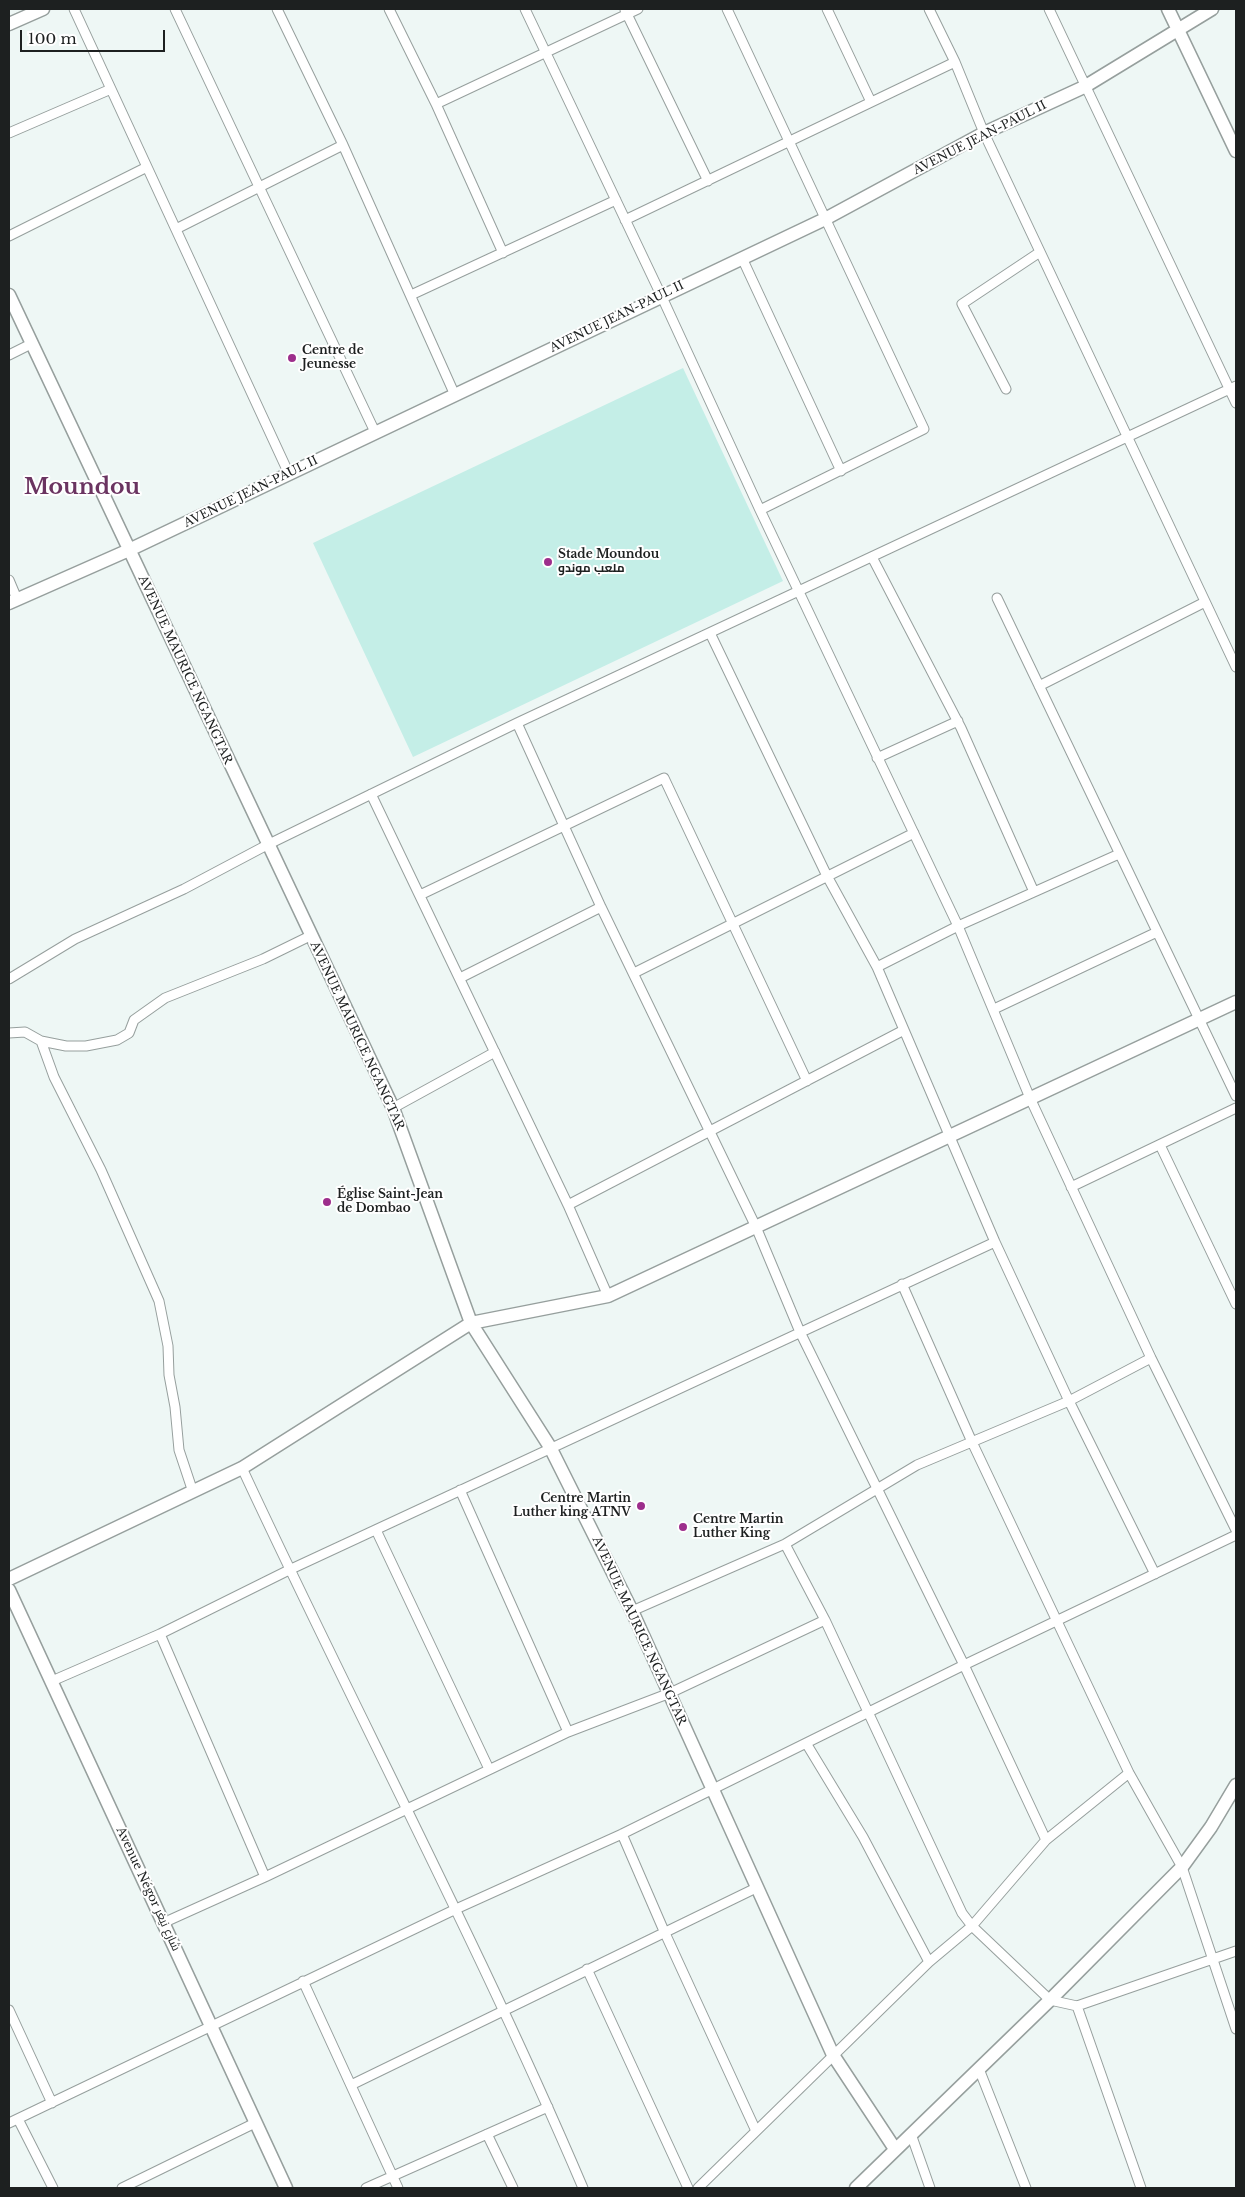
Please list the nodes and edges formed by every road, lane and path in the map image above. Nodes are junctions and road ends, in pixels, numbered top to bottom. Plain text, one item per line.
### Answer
1 (43, 9) edge
2 (74, 9) edge
3 (175, 9) edge
4 (277, 9) edge
5 (389, 9) edge
6 (525, 9) edge
7 (638, 9) edge
8 (727, 9) edge
9 (827, 9) edge
10 (929, 9) edge
11 (1049, 9) edge
12 (1168, 9) edge
13 (1212, 9) edge
14 (626, 11) edge
15 (9, 24) edge
16 (1178, 30) junction
17 (545, 51) junction
18 (955, 62) junction
19 (1084, 87) junction
20 (111, 89) junction
21 (871, 102) junction
22 (436, 104) junction
23 (984, 133) junction
24 (9, 134) edge
25 (789, 140) junction
26 (343, 145) junction
27 (1236, 151) edge
28 (147, 167) junction
29 (708, 181) junction
30 (259, 186) junction
31 (616, 200) junction
32 (825, 218) junction
33 (625, 220) junction
34 (176, 229) junction
35 (9, 236) edge
36 (503, 252) junction
37 (1040, 252) junction
38 (742, 258) junction
39 (411, 295) junction
40 (661, 295) junction
41 (9, 296) edge
42 (31, 344) junction
43 (9, 355) edge
44 (1233, 387) edge
45 (1006, 389) dead end
46 (454, 394) junction
47 (1236, 403) edge
48 (375, 432) junction
49 (1127, 437) junction
50 (841, 471) junction
51 (289, 474) junction
52 (760, 510) junction
53 (129, 550) junction
54 (872, 557) junction
55 (9, 580) edge
56 (798, 592) junction
57 (997, 598) dead end
58 (13, 601) edge
59 (1205, 602) junction
60 (710, 633) junction
61 (1236, 667) edge
62 (1039, 686) junction
63 (958, 721) junction
64 (517, 723) junction
65 (877, 758) junction
66 (372, 794) junction
67 (564, 825) junction
68 (914, 833) junction
69 (267, 845) junction
70 (1119, 854) junction
71 (827, 876) junction
72 (1034, 892) junction
73 (420, 895) junction
74 (601, 907) junction
75 (732, 922) junction
76 (958, 926) junction
77 (1157, 932) junction
78 (310, 936) junction
79 (877, 967) junction
80 (634, 973) junction
81 (460, 978) junction
82 (9, 979) edge
83 (1236, 1002) edge
84 (994, 1009) junction
85 (1200, 1019) junction
86 (904, 1030) junction
87 (9, 1033) edge
88 (41, 1041) junction
89 (495, 1052) junction
90 (807, 1081) junction
91 (1236, 1096) edge
92 (1030, 1098) junction
93 (393, 1108) junction
94 (1236, 1108) edge
95 (711, 1132) junction
96 (950, 1136) junction
97 (1160, 1145) junction
98 (1071, 1187) junction
99 (568, 1205) junction
100 (756, 1227) junction
101 (995, 1242) junction
102 (902, 1284) junction
103 (608, 1296) junction
104 (1236, 1304) edge
105 (471, 1323) junction
106 (800, 1332) junction
107 (1151, 1358) junction
108 (1069, 1401) junction
109 (972, 1442) junction
110 (550, 1447) junction
111 (242, 1468) junction
112 (877, 1489) junction
113 (460, 1490) junction
114 (192, 1492) junction
115 (376, 1530) junction
116 (1236, 1530) edge
117 (1236, 1535) edge
118 (785, 1544) junction
119 (289, 1570) junction
120 (1156, 1574) junction
121 (9, 1579) edge
122 (9, 1590) edge
123 (632, 1611) junction
124 (825, 1620) junction
125 (1058, 1620) junction
126 (160, 1634) junction
127 (964, 1665) junction
128 (52, 1682) junction
129 (670, 1693) junction
130 (868, 1713) junction
131 (568, 1732) junction
132 (806, 1743) junction
133 (489, 1769) junction
134 (1129, 1773) junction
135 (1236, 1784) edge
136 (712, 1790) junction
137 (407, 1808) junction
138 (622, 1834) junction
139 (1046, 1840) junction
140 (1182, 1867) junction
141 (265, 1877) junction
142 (756, 1888) junction
143 (456, 1909) junction
144 (163, 1923) junction
145 (972, 1926) junction
146 (664, 1931) junction
147 (1236, 1951) edge
148 (1213, 1959) junction
149 (929, 1962) junction
150 (587, 1969) junction
151 (303, 1982) junction
152 (1050, 2000) junction
153 (1077, 2006) junction
154 (504, 2009) junction
155 (9, 2010) edge
156 (210, 2026) junction
157 (1236, 2029) edge
158 (833, 2055) junction
159 (978, 2069) junction
160 (351, 2085) junction
161 (52, 2103) junction
162 (548, 2107) junction
163 (18, 2119) junction
164 (9, 2123) edge
165 (254, 2123) junction
166 (756, 2131) junction
167 (487, 2134) junction
168 (911, 2134) junction
169 (895, 2149) junction
170 (392, 2176) junction
171 (53, 2188) edge
172 (122, 2188) edge
173 (286, 2188) edge
174 (366, 2188) edge
175 (398, 2188) edge
176 (513, 2188) edge
177 (583, 2188) edge
178 (688, 2188) edge
179 (698, 2188) edge
180 (856, 2188) edge
181 (930, 2188) edge
182 (1026, 2188) edge
183 (1141, 2188) edge

1 - 15 street
2 - 20 street
3 - 30 street
4 - 26 street
5 - 22 street
6 - 17 street
7 - 14 street
8 - 25 street
9 - 21 street
10 - 18 street
11 - 19 street
12 - 16 street
13 - 16 street, AVENUE JEAN-PAUL II
14 - 17 street
14 - 29 street
16 - 19 street, AVENUE JEAN-PAUL II
16 - 27 street
17 - 22 street
17 - 31 street
18 - 21 street
18 - 23 street
19 - 23 street, AVENUE JEAN-PAUL II
19 - 44 street
20 - 24 street
20 - 28 street
21 - 25 street
22 - 36 street
23 - 32 street, AVENUE JEAN-PAUL II
23 - 37 street
25 - 29 street
25 - 32 street
26 - 30 street
26 - 39 street
28 - 34 street
28 - 35 street
29 - 33 street
30 - 34 street
30 - 48 street
31 - 33 street
31 - 36 street
32 - 38 street, AVENUE JEAN-PAUL II
32 - 50 street
33 - 40 street
34 - 51 street
36 - 39 street
37 - 45 street
37 - 49 street
38 - 40 street, AVENUE JEAN-PAUL II
38 - 50 street
39 - 46 street
40 - 46 street, AVENUE JEAN-PAUL II
40 - 52 street
41 - 42 street, AVENUE MAURICE NGANGTAR
42 - 43 street
42 - 53 street, AVENUE MAURICE NGANGTAR
44 - 47 street
44 - 49 street
46 - 48 street, AVENUE JEAN-PAUL II
48 - 51 street, AVENUE JEAN-PAUL II
49 - 54 street
49 - 59 street
50 - 52 street
51 - 53 street, AVENUE JEAN-PAUL II
52 - 56 street
53 - 58 street, AVENUE JEAN-PAUL II
53 - 69 street, AVENUE MAURICE NGANGTAR
54 - 56 street
54 - 63 street
55 - 58 street
56 - 60 street
56 - 65 street
57 - 62 street
59 - 61 street
59 - 62 street
60 - 64 street
60 - 71 street
62 - 70 street
63 - 65 street
63 - 72 street
64 - 66 street
64 - 67 street
65 - 68 street
66 - 69 street
66 - 73 street
67 - 73 street
67 - 74 street
67 - 75 street
68 - 71 street
68 - 76 street
69 - 78 street, AVENUE MAURICE NGANGTAR
69 - 82 street
70 - 72 street
70 - 77 street
71 - 75 street
71 - 79 street
72 - 76 street
73 - 81 street
74 - 80 street
74 - 81 street
75 - 80 street
75 - 90 street
76 - 79 street
76 - 84 street
77 - 84 street
77 - 85 street
78 - 88 street
78 - 93 street, AVENUE MAURICE NGANGTAR
79 - 86 street
80 - 95 street
81 - 89 street
83 - 85 street
84 - 92 street
85 - 91 street
85 - 92 street
86 - 90 street
86 - 96 street
87 - 88 street
88 - 114 street
89 - 93 street
89 - 99 street
90 - 95 street
92 - 96 street
92 - 98 street
93 - 105 street, AVENUE MAURICE NGANGTAR
94 - 97 street
95 - 99 street
95 - 100 street
96 - 100 street
96 - 101 street
97 - 98 street
97 - 104 street
98 - 107 street
99 - 103 street
100 - 103 street
100 - 106 street
101 - 102 street
101 - 108 street
102 - 106 street
102 - 109 street
103 - 105 street
105 - 110 street, AVENUE MAURICE NGANGTAR
105 - 111 street
106 - 110 street
106 - 112 street
107 - 108 street
107 - 116 street
108 - 109 street
108 - 120 street
109 - 112 street
109 - 125 street
110 - 113 street
110 - 123 street, AVENUE MAURICE NGANGTAR
111 - 114 street
111 - 119 street
112 - 118 street
112 - 127 street
113 - 115 street
113 - 131 street
114 - 121 street
115 - 119 street
115 - 133 street
117 - 120 street
118 - 123 street
118 - 124 street
119 - 126 street
119 - 137 street
120 - 125 street
122 - 128 street, Avenue Négor شارع نيغر
123 - 129 street, AVENUE MAURICE NGANGTAR
124 - 129 street
124 - 130 street
125 - 127 street
125 - 134 street
126 - 128 street
126 - 141 street
127 - 130 street
127 - 139 street
128 - 144 street, Avenue Négor شارع نيغر
129 - 131 street
129 - 136 street, AVENUE MAURICE NGANGTAR
130 - 132 street
130 - 145 street
131 - 133 street
132 - 136 street
132 - 149 street
133 - 137 street
134 - 139 street
134 - 140 street
135 - 140 street
136 - 138 street
136 - 142 street, AVENUE MAURICE NGANGTAR
137 - 141 street
137 - 143 street
138 - 143 street
138 - 146 street
139 - 145 street
140 - 148 street
140 - 152 street
141 - 144 street
142 - 146 street
142 - 158 street, AVENUE MAURICE NGANGTAR
143 - 151 street
143 - 154 street
144 - 156 street, Avenue Négor شارع نيغر
145 - 149 street
145 - 152 street
146 - 150 street
146 - 166 street
147 - 148 street
148 - 153 street
148 - 157 street
149 - 158 street
150 - 154 street
150 - 178 street
151 - 156 street
151 - 160 street
152 - 153 street
152 - 159 street
153 - 183 street
154 - 160 street
154 - 162 street
155 - 161 street
156 - 161 street
156 - 165 street, Avenue Négor شارع نيغر
158 - 166 street
158 - 169 street, AVENUE MAURICE NGANGTAR
159 - 168 street
159 - 182 street
160 - 170 street
161 - 163 street
162 - 167 street
162 - 177 street
163 - 164 street
163 - 171 street
165 - 172 street
165 - 173 street, Avenue Négor شارع نيغر
166 - 179 street
167 - 170 street
167 - 176 street
168 - 169 street
168 - 181 street
169 - 180 street
170 - 174 street
170 - 175 street

